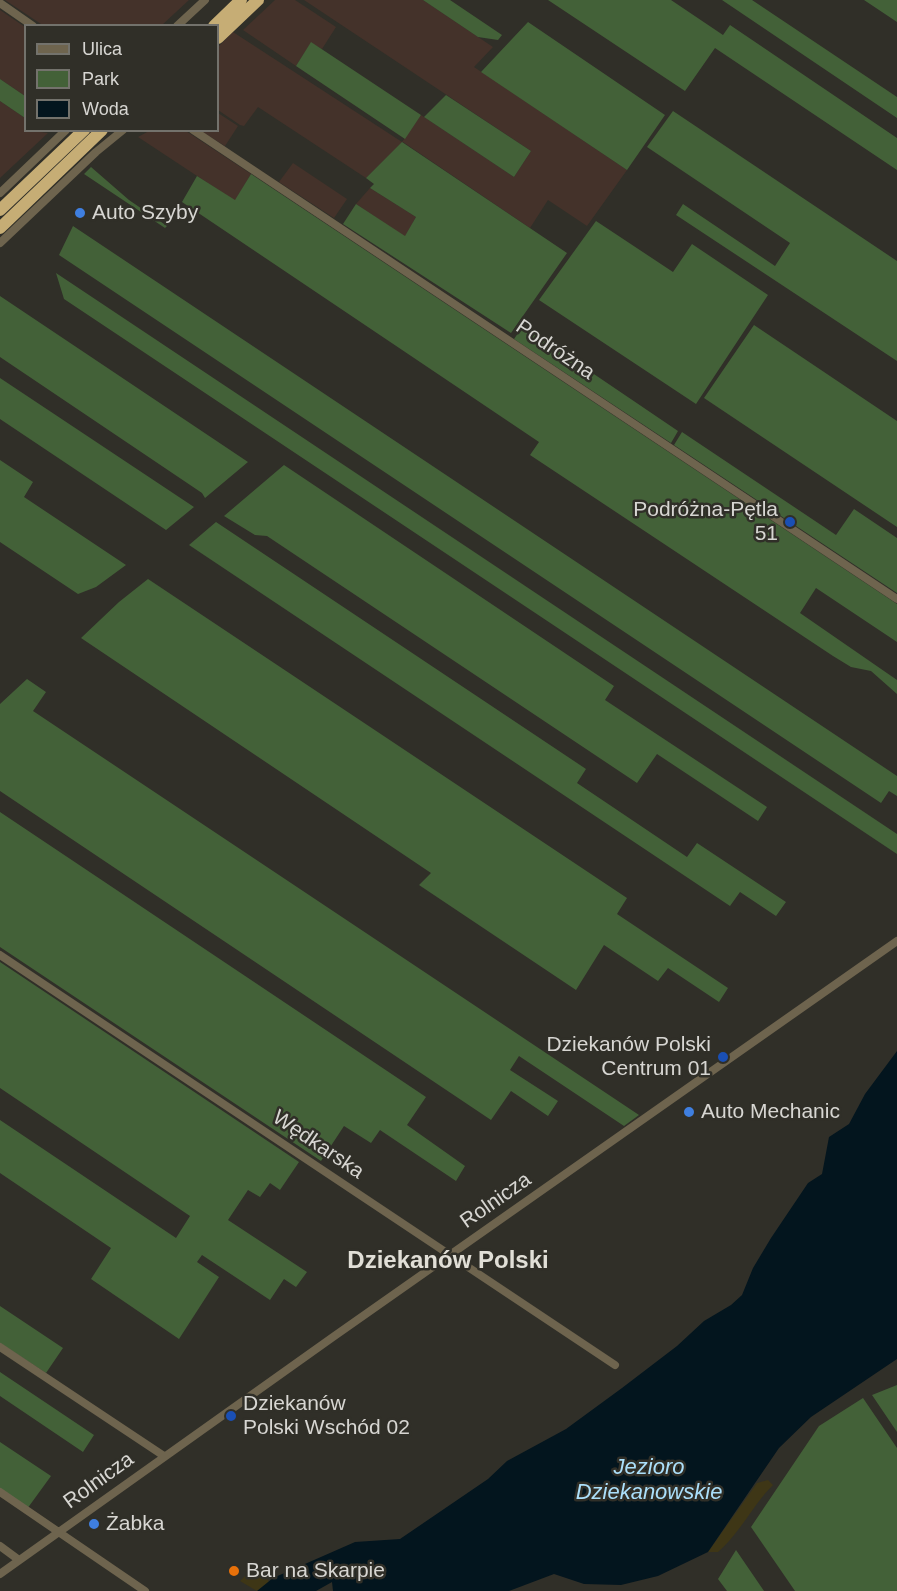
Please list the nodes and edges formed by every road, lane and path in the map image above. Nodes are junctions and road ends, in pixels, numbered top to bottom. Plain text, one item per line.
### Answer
1 (205, 0) edge
2 (241, 0) edge
3 (258, 0) edge
4 (0, 3) edge
5 (30, 24) edge
6 (179, 24) edge
7 (216, 24) edge
8 (219, 37) edge
9 (64, 132) edge
10 (82, 132) edge
11 (100, 132) edge
12 (121, 132) edge
13 (196, 132) edge
14 (0, 193) edge
15 (0, 210) edge
16 (0, 228) edge
17 (0, 243) edge
18 (897, 599) edge
19 (897, 941) edge
20 (0, 955) edge
21 (450, 1255) junction
22 (0, 1347) edge
23 (615, 1365) dead end
24 (164, 1456) junction
25 (0, 1492) edge
26 (59, 1532) junction
27 (0, 1546) edge
28 (20, 1560) junction
29 (0, 1574) edge
30 (145, 1591) edge

1 - 6 street
2 - 7 highway
3 - 8 highway
4 - 5 street
9 - 14 street
10 - 15 highway
11 - 16 highway
12 - 17 street
13 - 18 street, Podróżna
19 - 21 street, Rolnicza
20 - 21 street, Wędkarska
21 - 23 street, Wędkarska
21 - 24 street, Rolnicza
22 - 24 street
24 - 26 street, Rolnicza
25 - 26 street
26 - 28 street, Rolnicza
26 - 30 street
27 - 28 street
28 - 29 street, Rolnicza

